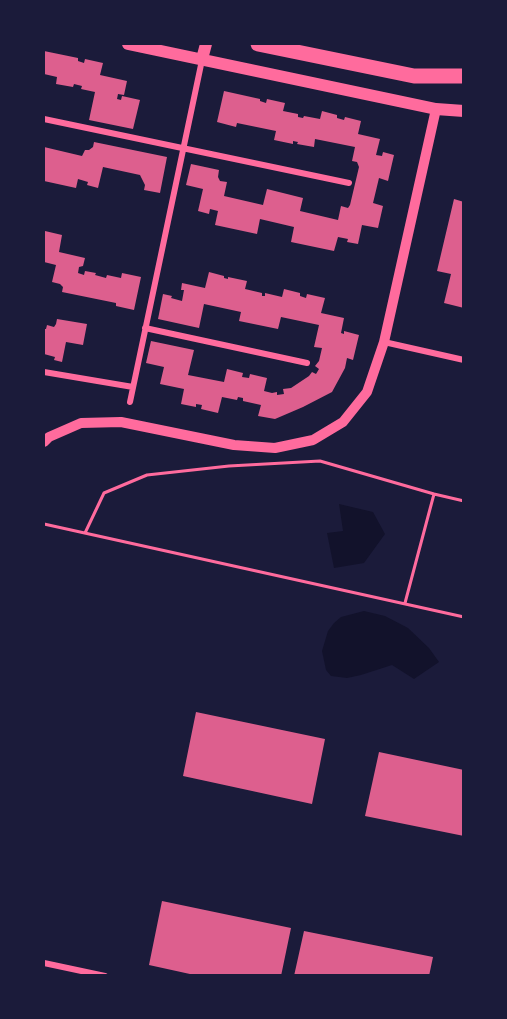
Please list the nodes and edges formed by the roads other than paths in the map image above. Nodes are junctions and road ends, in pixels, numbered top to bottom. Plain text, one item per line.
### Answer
1 (128, 44) edge
2 (206, 44) edge
3 (258, 44) edge
4 (202, 59) junction
5 (464, 76) edge
6 (436, 110) junction
7 (464, 111) edge
8 (44, 119) edge
9 (183, 148) junction
10 (349, 183) dead end
11 (145, 328) junction
12 (384, 342) junction
13 (464, 360) edge
14 (307, 363) dead end
15 (44, 372) edge
16 (133, 387) junction
17 (130, 402) dead end
18 (44, 442) edge
19 (44, 963) edge
20 (105, 975) edge

1 - 4 main road
2 - 4 main road
3 - 5 main road
4 - 6 main road
4 - 9 street
6 - 7 main road
6 - 12 street
8 - 9 street
9 - 10 street
9 - 11 street
11 - 14 street
11 - 16 street
12 - 13 street
12 - 18 street
15 - 16 street
16 - 17 street
19 - 20 street

